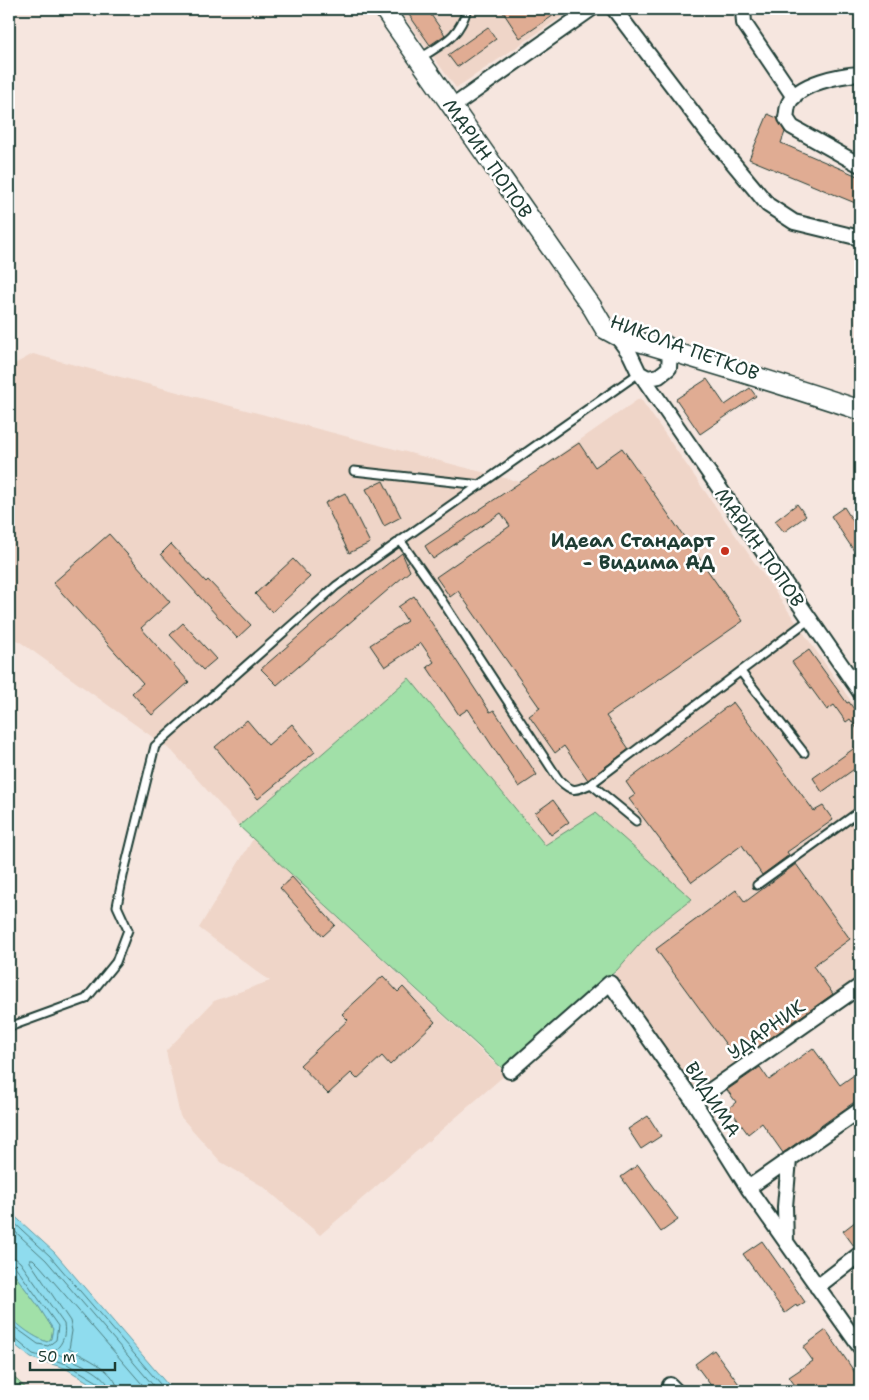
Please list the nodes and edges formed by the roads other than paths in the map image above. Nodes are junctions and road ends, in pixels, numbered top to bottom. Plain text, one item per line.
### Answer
1 (384, 9) edge
2 (467, 9) edge
3 (591, 9) edge
4 (614, 9) edge
5 (742, 9) edge
6 (749, 9) edge
7 (753, 9) edge
8 (419, 59) junction
9 (860, 74) edge
10 (794, 97) junction
11 (452, 107) junction
12 (860, 164) edge
13 (860, 238) edge
14 (592, 307) junction
15 (616, 335) junction
16 (657, 343) junction
17 (632, 359) junction
18 (664, 372) junction
19 (640, 375) junction
20 (660, 402) junction
21 (860, 410) edge
22 (354, 471) dead end
23 (481, 485) junction
24 (400, 540) junction
25 (810, 620) junction
26 (741, 672) junction
27 (860, 692) edge
28 (804, 753) dead end
29 (592, 784) junction
30 (860, 811) edge
31 (636, 822) dead end
32 (757, 885) dead end
33 (860, 986) edge
34 (9, 1026) edge
35 (510, 1071) dead end
36 (694, 1102) junction
37 (860, 1110) edge
38 (789, 1159) junction
39 (748, 1188) junction
40 (786, 1242) junction
41 (860, 1254) edge
42 (817, 1287) junction
43 (860, 1346) edge

1 - 8 main road, МАРИН ПОПОВ
2 - 8 lane
3 - 11 street
4 - 13 street
5 - 10 street
6 - 7 street
8 - 11 main road, МАРИН ПОПОВ
9 - 10 street
10 - 12 street
11 - 14 main road, МАРИН ПОПОВ
14 - 15 main road, НИКОЛА ПЕТКОВ
14 - 16 main road, НИКОЛА ПЕТКОВ
15 - 16 main road, НИКОЛА ПЕТКОВ
15 - 17 street
16 - 17 street
16 - 18 street
16 - 21 main road, НИКОЛА ПЕТКОВ
17 - 19 street
18 - 19 street
18 - 20 street
19 - 20 street, МАРИН ПОПОВ
19 - 23 lane
20 - 25 street, МАРИН ПОПОВ
22 - 23 lane
23 - 24 lane
24 - 29 lane
24 - 34 lane
25 - 26 lane
25 - 27 street, МАРИН ПОПОВ
26 - 28 lane
26 - 29 lane
29 - 31 lane
30 - 32 lane
33 - 36 street, УДАРНИК
35 - 36 street, ВИДИМА
36 - 39 street, ВИДИМА
37 - 38 street
38 - 39 street
38 - 40 street
39 - 40 street, ВИДИМА
40 - 42 street, ВИДИМА
41 - 42 street
42 - 43 street, ВИДИМА

